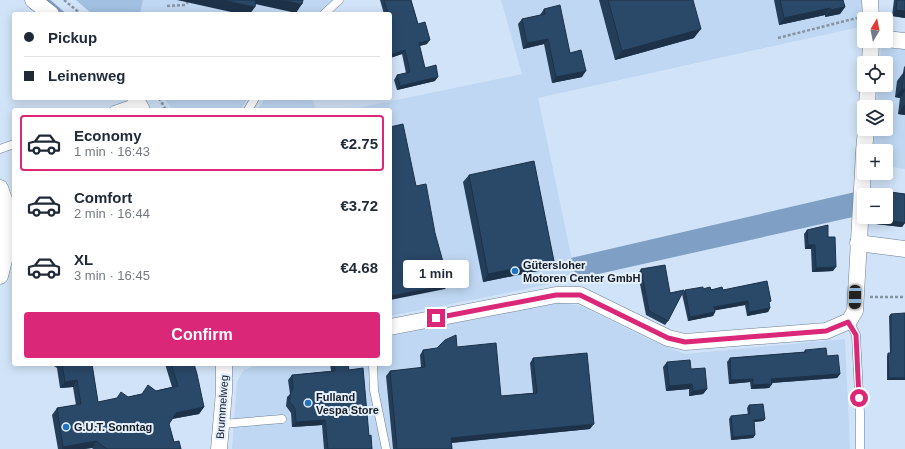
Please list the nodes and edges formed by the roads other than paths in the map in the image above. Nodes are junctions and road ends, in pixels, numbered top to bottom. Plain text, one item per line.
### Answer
1 (34, 0) edge
2 (339, 0) edge
3 (49, 12) edge
4 (326, 12) edge
5 (893, 40) edge
6 (905, 41) edge
7 (138, 103) edge
8 (121, 108) edge
9 (12, 145) edge
10 (0, 149) edge
11 (862, 180) edge
12 (0, 188) edge
13 (10, 204) edge
14 (858, 243) junction
15 (11, 244) edge
16 (905, 249) edge
17 (0, 276) edge
18 (848, 322) junction
19 (392, 327) edge
20 (224, 366) edge
21 (373, 366) edge
22 (282, 419) dead end
23 (222, 424) junction
24 (219, 449) edge
25 (386, 449) edge
26 (860, 449) edge

1 - 3 street
2 - 4 lane
5 - 6 street
7 - 8 lane
9 - 10 lane
11 - 14 street
12 - 13 street
13 - 15 street
14 - 16 street
14 - 18 street
15 - 17 street
18 - 19 street
18 - 26 lane
20 - 23 street, Brummelweg
21 - 25 lane
22 - 23 lane
23 - 24 street, Brummelweg

